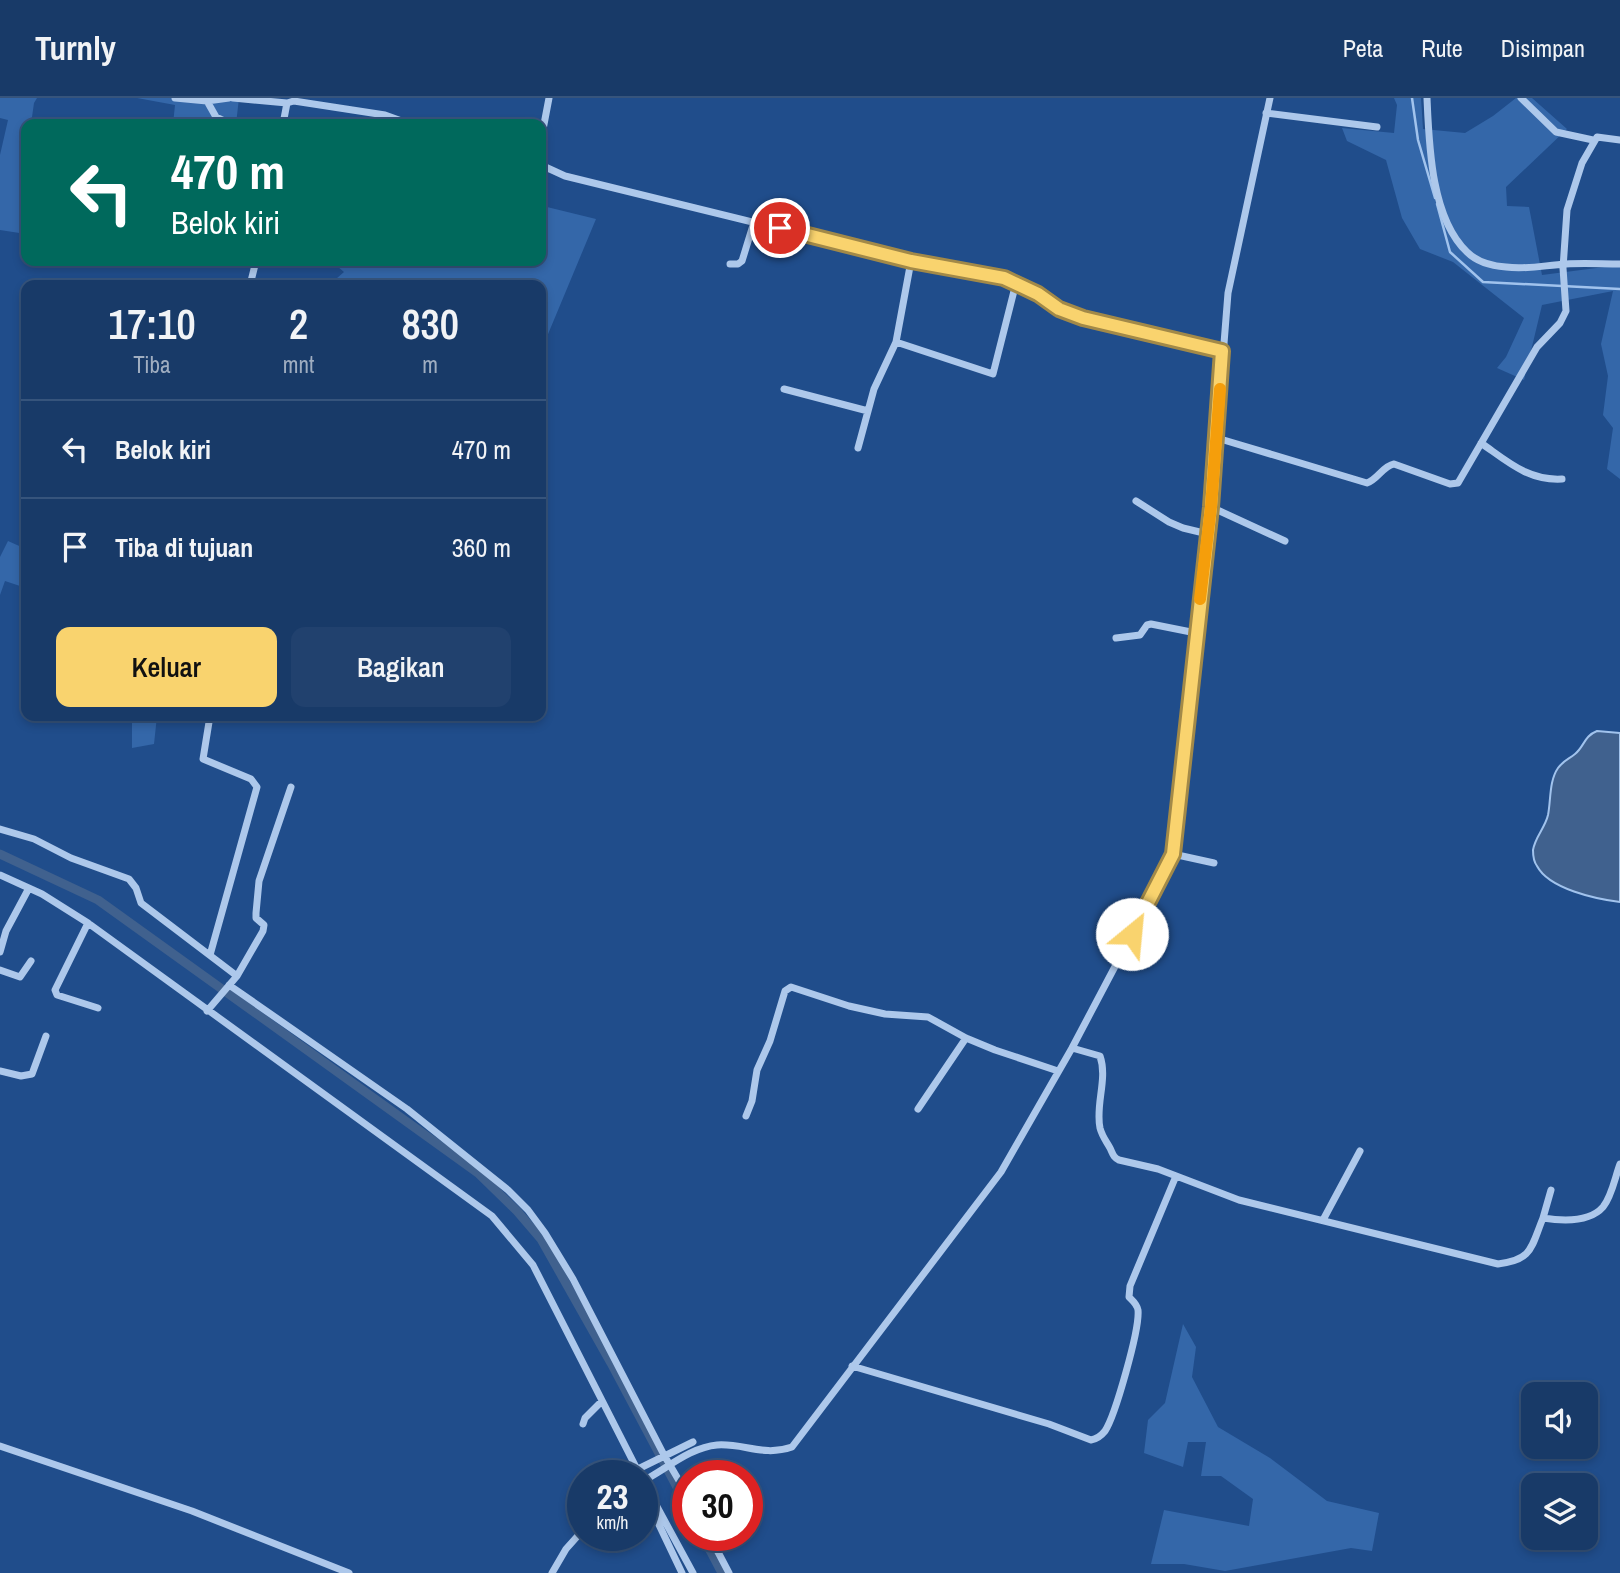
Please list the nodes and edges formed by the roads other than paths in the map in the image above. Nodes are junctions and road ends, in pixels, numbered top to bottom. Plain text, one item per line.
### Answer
1 (176, 98) edge
2 (231, 98) edge
3 (549, 98) edge
4 (1270, 98) edge
5 (1427, 98) edge
6 (1521, 98) edge
7 (206, 101) junction
8 (287, 103) junction
9 (1266, 113) junction
10 (220, 119) edge
11 (284, 119) edge
12 (394, 119) edge
13 (545, 119) edge
14 (1377, 127) dead end
15 (1592, 140) junction
16 (1620, 140) edge
17 (546, 167) edge
18 (754, 222) junction
19 (911, 261) junction
20 (1620, 263) edge
21 (730, 264) dead end
22 (1563, 266) junction
23 (1016, 284) junction
24 (896, 342) junction
25 (1222, 351) junction
26 (784, 389) dead end
27 (868, 411) junction
28 (1217, 438) junction
29 (1480, 443) junction
30 (858, 448) dead end
31 (1562, 479) dead end
32 (1136, 501) dead end
33 (1211, 507) junction
34 (1208, 534) junction
35 (1285, 541) dead end
36 (1196, 633) junction
37 (1115, 638) dead end
38 (209, 721) edge
39 (291, 787) dead end
40 (0, 829) edge
41 (1173, 854) junction
42 (1214, 863) dead end
43 (0, 875) edge
44 (29, 888) junction
45 (88, 923) junction
46 (0, 952) edge
47 (210, 955) junction
48 (31, 961) dead end
49 (0, 970) edge
50 (237, 976) junction
51 (227, 987) junction
52 (98, 1008) dead end
53 (210, 1008) junction
54 (47, 1036) dead end
55 (966, 1038) junction
56 (1072, 1048) junction
57 (1058, 1070) junction
58 (0, 1071) edge
59 (918, 1109) dead end
60 (746, 1116) dead end
61 (1360, 1151) dead end
62 (1620, 1164) edge
63 (1176, 1176) junction
64 (1551, 1189) dead end
65 (1543, 1218) junction
66 (1323, 1220) junction
67 (852, 1366) junction
68 (602, 1401) junction
69 (583, 1424) dead end
70 (692, 1442) dead end
71 (0, 1446) edge
72 (663, 1456) junction
73 (635, 1460) edge
74 (658, 1461) edge
75 (669, 1466) junction
76 (658, 1470) edge
77 (672, 1471) edge
78 (658, 1505) edge
79 (658, 1523) edge
80 (567, 1548) edge
81 (717, 1551) edge
82 (349, 1573) edge
83 (552, 1573) edge
84 (682, 1573) edge
85 (692, 1573) edge
86 (729, 1573) edge

1 - 7 street
2 - 7 street
2 - 8 street
3 - 13 street
4 - 9 street
5 - 22 street
6 - 15 street
7 - 10 street
8 - 11 street
8 - 12 street
9 - 14 street
9 - 25 street
15 - 16 street
15 - 22 street
17 - 18 street
18 - 19 street
18 - 21 street
19 - 23 street
19 - 24 street
20 - 22 street
22 - 29 street
23 - 24 street
23 - 25 street
24 - 27 street
25 - 28 street
26 - 27 street
27 - 30 street
28 - 29 street
28 - 33 street
29 - 31 street
32 - 34 street
33 - 34 street
33 - 35 street
34 - 36 street
36 - 37 street
36 - 41 street
38 - 47 street
39 - 50 street
40 - 47 street
41 - 42 street
41 - 56 street
43 - 44 street
44 - 45 street
44 - 46 street
45 - 52 street
45 - 53 street
47 - 50 street
48 - 49 street
50 - 51 street
51 - 53 street
51 - 72 street
53 - 68 street
54 - 58 street
55 - 57 street
55 - 59 street
55 - 60 street
56 - 57 street
56 - 63 street
57 - 67 street
61 - 66 street
62 - 65 street
63 - 66 street
63 - 67 street
64 - 65 street
65 - 66 street
67 - 75 street
68 - 69 street
68 - 73 street
70 - 72 street
71 - 82 street
72 - 74 street
72 - 75 street
75 - 76 street
75 - 77 street
78 - 85 street
79 - 84 street
80 - 83 street
81 - 86 street

